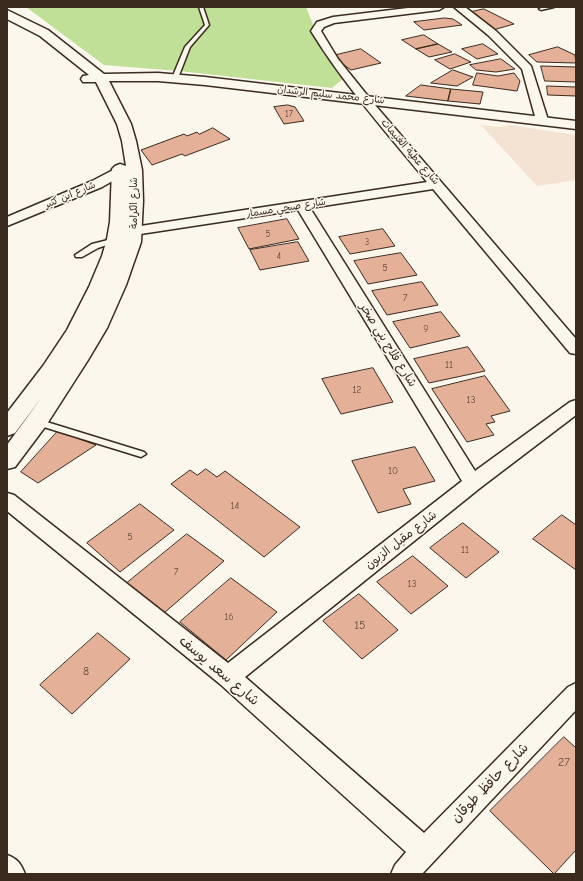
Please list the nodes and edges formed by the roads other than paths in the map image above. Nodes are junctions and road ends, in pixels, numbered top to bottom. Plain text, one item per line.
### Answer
1 (201, 7) edge
2 (439, 7) edge
3 (459, 7) edge
4 (552, 7) edge
5 (541, 9) dead end
6 (7, 14) edge
7 (7, 24) edge
8 (175, 78) junction
9 (109, 84) junction
10 (158, 86) junction
11 (368, 103) junction
12 (542, 120) junction
13 (576, 125) edge
14 (576, 134) edge
15 (127, 171) junction
16 (437, 184) junction
17 (302, 206) junction
18 (7, 222) edge
19 (134, 231) junction
20 (116, 240) junction
21 (79, 255) dead end
22 (576, 349) edge
23 (576, 406) edge
24 (37, 422) junction
25 (7, 427) edge
26 (141, 454) dead end
27 (7, 461) edge
28 (473, 483) junction
29 (7, 500) edge
30 (228, 677) junction
31 (576, 694) edge
32 (425, 851) junction
33 (7, 868) edge
34 (12, 874) edge
35 (404, 874) edge

1 - 8 lane
2 - 11 street, شارع عطية الغنيمات
3 - 12 street
4 - 5 lane
6 - 9 street, شارع الكرامة
7 - 9 street, شارع الكرامة
8 - 9 street, شارع محمد سليم الرشدان
8 - 11 street, شارع محمد سليم الرشدان
9 - 10 street
9 - 10 street, شارع محمد سليم الرشدان
9 - 15 street, شارع الكرامة
9 - 15 street, شارع الكرامة
10 - 11 street, شارع محمد سليم الرشدان
11 - 12 street, شارع محمد سليم الرشدان
11 - 14 street, شارع محمد سليم الرشدان
11 - 16 street, شارع عطية الغنيمات
12 - 13 street, شارع محمد سليم الرشدان
15 - 18 street, شارع ابن كثير
15 - 19 street, شارع الكرامة
15 - 20 street, شارع الكرامة
16 - 17 street, شارع صبحي مسمار
16 - 22 street, شارع عطية الغنيمات
17 - 19 street, شارع صبحي مسمار
17 - 28 street, شارع فلاح بني صخر
19 - 24 street, شارع الكرامة
20 - 21 lane
20 - 25 street, شارع الكرامة
23 - 28 street, شارع مقبل الزبون
24 - 26 lane
24 - 27 street, شارع الكرامة
28 - 30 street, شارع مقبل الزبون
29 - 30 street, شارع سعد يوسف
30 - 32 street, شارع سعد يوسف
31 - 32 street, شارع حافظ طوقان
32 - 35 street, شارع حافظ طوقان
33 - 34 street

